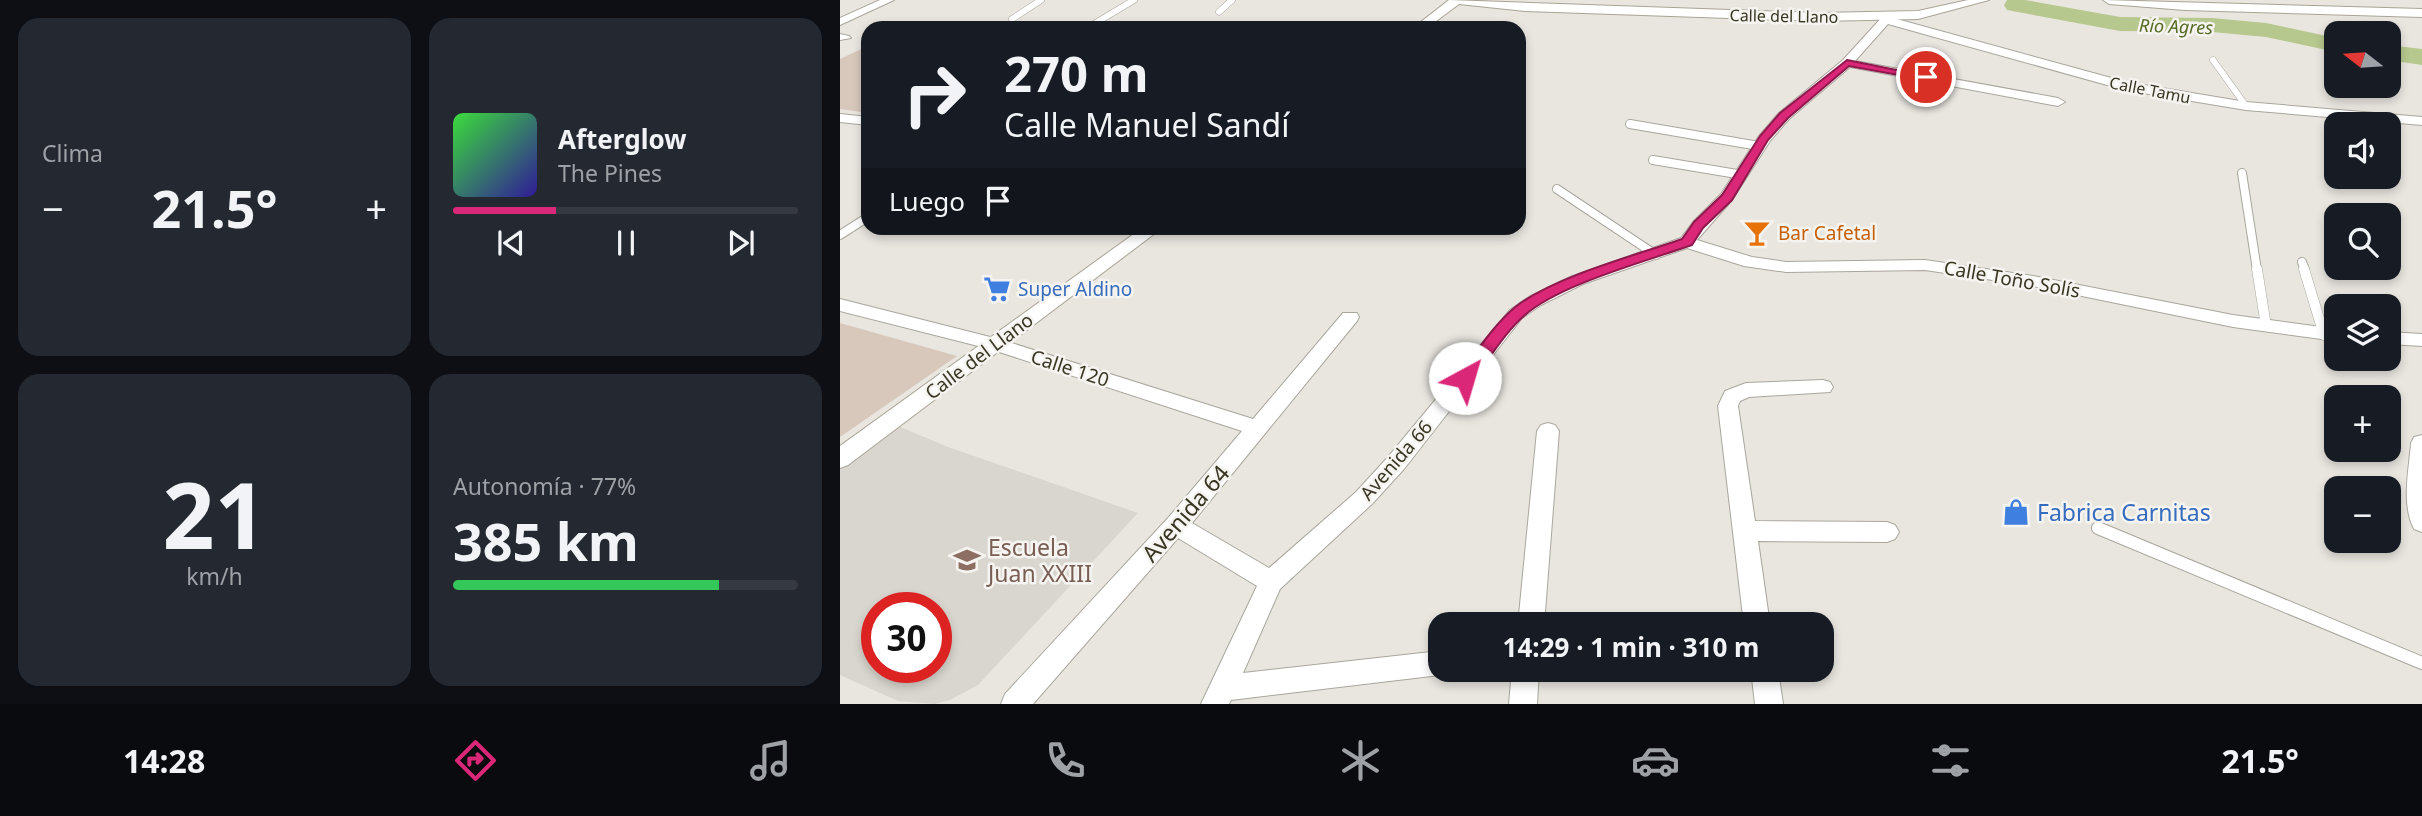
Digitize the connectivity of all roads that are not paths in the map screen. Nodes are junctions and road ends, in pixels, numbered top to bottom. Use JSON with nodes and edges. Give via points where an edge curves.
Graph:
{"nodes":[{"id":1,"x":889,"y":0,"type":"edge"},
{"id":2,"x":1041,"y":0,"type":"edge"},
{"id":3,"x":1134,"y":0,"type":"edge"},
{"id":4,"x":1232,"y":0,"type":"edge"},
{"id":5,"x":1457,"y":0,"type":"edge"},
{"id":6,"x":1983,"y":0,"type":"edge"},
{"id":7,"x":2109,"y":0,"type":"edge"},
{"id":8,"x":1219,"y":12,"type":"dead end"},
{"id":9,"x":2422,"y":13,"type":"edge"},
{"id":10,"x":1887,"y":18,"type":"junction"},
{"id":11,"x":1012,"y":19,"type":"dead end"},
{"id":12,"x":1099,"y":21,"type":"edge"},
{"id":13,"x":1428,"y":21,"type":"edge"},
{"id":14,"x":840,"y":22,"type":"edge"},
{"id":15,"x":2213,"y":60,"type":"dead end"},
{"id":16,"x":1847,"y":63,"type":"junction"},
{"id":17,"x":2058,"y":102,"type":"dead end"},
{"id":18,"x":2246,"y":106,"type":"junction"},
{"id":19,"x":840,"y":118,"type":"edge"},
{"id":20,"x":861,"y":120,"type":"edge"},
{"id":21,"x":2422,"y":121,"type":"edge"},
{"id":22,"x":1630,"y":124,"type":"dead end"},
{"id":23,"x":1759,"y":146,"type":"junction"},
{"id":24,"x":1653,"y":160,"type":"dead end"},
{"id":25,"x":2242,"y":173,"type":"dead end"},
{"id":26,"x":1743,"y":175,"type":"junction"},
{"id":27,"x":1557,"y":189,"type":"dead end"},
{"id":28,"x":861,"y":221,"type":"edge"},
{"id":29,"x":840,"y":235,"type":"edge"},
{"id":30,"x":1143,"y":235,"type":"edge"},
{"id":31,"x":1687,"y":242,"type":"junction"},
{"id":32,"x":1657,"y":255,"type":"junction"},
{"id":33,"x":2302,"y":262,"type":"dead end"},
{"id":34,"x":840,"y":305,"type":"edge"},
{"id":35,"x":1350,"y":317,"type":"dead end"},
{"id":36,"x":2324,"y":319,"type":"edge"},
{"id":37,"x":2266,"y":326,"type":"junction"},
{"id":38,"x":2324,"y":334,"type":"edge"},
{"id":39,"x":2401,"y":339,"type":"edge"},
{"id":40,"x":2422,"y":340,"type":"edge"},
{"id":41,"x":995,"y":344,"type":"junction"},
{"id":42,"x":1824,"y":387,"type":"dead end"},
{"id":43,"x":1256,"y":428,"type":"junction"},
{"id":44,"x":1548,"y":431,"type":"dead end"},
{"id":45,"x":2422,"y":443,"type":"edge"},
{"id":46,"x":840,"y":459,"type":"edge"},
{"id":47,"x":2422,"y":522,"type":"edge"},
{"id":48,"x":1176,"y":525,"type":"junction"},
{"id":49,"x":2098,"y":528,"type":"dead end"},
{"id":50,"x":1743,"y":531,"type":"junction"},
{"id":51,"x":1887,"y":532,"type":"dead end"},
{"id":52,"x":1271,"y":582,"type":"junction"},
{"id":53,"x":1532,"y":612,"type":"edge"},
{"id":54,"x":1755,"y":612,"type":"edge"},
{"id":55,"x":2422,"y":663,"type":"edge"},
{"id":56,"x":1428,"y":665,"type":"edge"},
{"id":57,"x":1525,"y":682,"type":"edge"},
{"id":58,"x":1766,"y":682,"type":"edge"},
{"id":59,"x":1219,"y":696,"type":"edge"},
{"id":60,"x":1015,"y":704,"type":"edge"},
{"id":61,"x":1523,"y":704,"type":"edge"},
{"id":62,"x":1769,"y":704,"type":"edge"}],
"edges":[{"from":1,"to":14,"type":"street"},
{"from":2,"to":11,"type":"lane"},
{"from":3,"to":12,"type":"lane"},
{"from":4,"to":8,"type":"lane"},
{"from":5,"to":10,"type":"main road","name":"Calle del Llano","via":[[1723,16]]},
{"from":5,"to":13,"type":"main road","name":"Calle del Llano"},
{"from":6,"to":10,"type":"main road","name":"Calle del Llano"},
{"from":7,"to":9,"type":"main road"},
{"from":10,"to":16,"type":"street","name":"Avenida 66"},
{"from":10,"to":18,"type":"street","name":"Calle Tamu","via":[[2113,83]]},
{"from":15,"to":18,"type":"lane"},
{"from":16,"to":17,"type":"street"},
{"from":16,"to":23,"type":"street","name":"Avenida 66","via":[[1784,116]]},
{"from":18,"to":21,"type":"street","name":"Calle Tamu"},
{"from":19,"to":20,"type":"street"},
{"from":22,"to":23,"type":"lane"},
{"from":23,"to":26,"type":"street","name":"Avenida 66"},
{"from":24,"to":26,"type":"lane"},
{"from":25,"to":37,"type":"lane"},
{"from":26,"to":31,"type":"street","name":"Avenida 66"},
{"from":27,"to":32,"type":"lane"},
{"from":28,"to":29,"type":"lane"},
{"from":30,"to":41,"type":"main road","name":"Calle del Llano"},
{"from":31,"to":32,"type":"street","name":"Avenida 66"},
{"from":31,"to":37,"type":"street","name":"Calle Toño Solís","via":[[1750,262],[1786,267],[1926,265]]},
{"from":32,"to":52,"type":"street","name":"Avenida 66","via":[[1557,289],[1516,314],[1364,499]]},
{"from":33,"to":36,"type":"lane"},
{"from":34,"to":41,"type":"street","name":"Calle 120"},
{"from":35,"to":43,"type":"street","name":"Avenida 64"},
{"from":37,"to":38,"type":"street","name":"Calle Toño Solís"},
{"from":39,"to":40,"type":"street"},
{"from":41,"to":43,"type":"street","name":"Calle 120"},
{"from":41,"to":46,"type":"main road","name":"Calle del Llano"},
{"from":42,"to":50,"type":"street","via":[[1746,390],[1732,396],[1727,406]]},
{"from":43,"to":48,"type":"street","name":"Avenida 64"},
{"from":44,"to":53,"type":"street"},
{"from":45,"to":47,"type":"street","via":[[2418,496]]},
{"from":48,"to":52,"type":"street"},
{"from":48,"to":60,"type":"street","name":"Avenida 64"},
{"from":49,"to":55,"type":"lane"},
{"from":50,"to":51,"type":"street"},
{"from":50,"to":54,"type":"street"},
{"from":52,"to":59,"type":"street"},
{"from":56,"to":59,"type":"street"},
{"from":57,"to":61,"type":"street"},
{"from":58,"to":62,"type":"street"}]}
